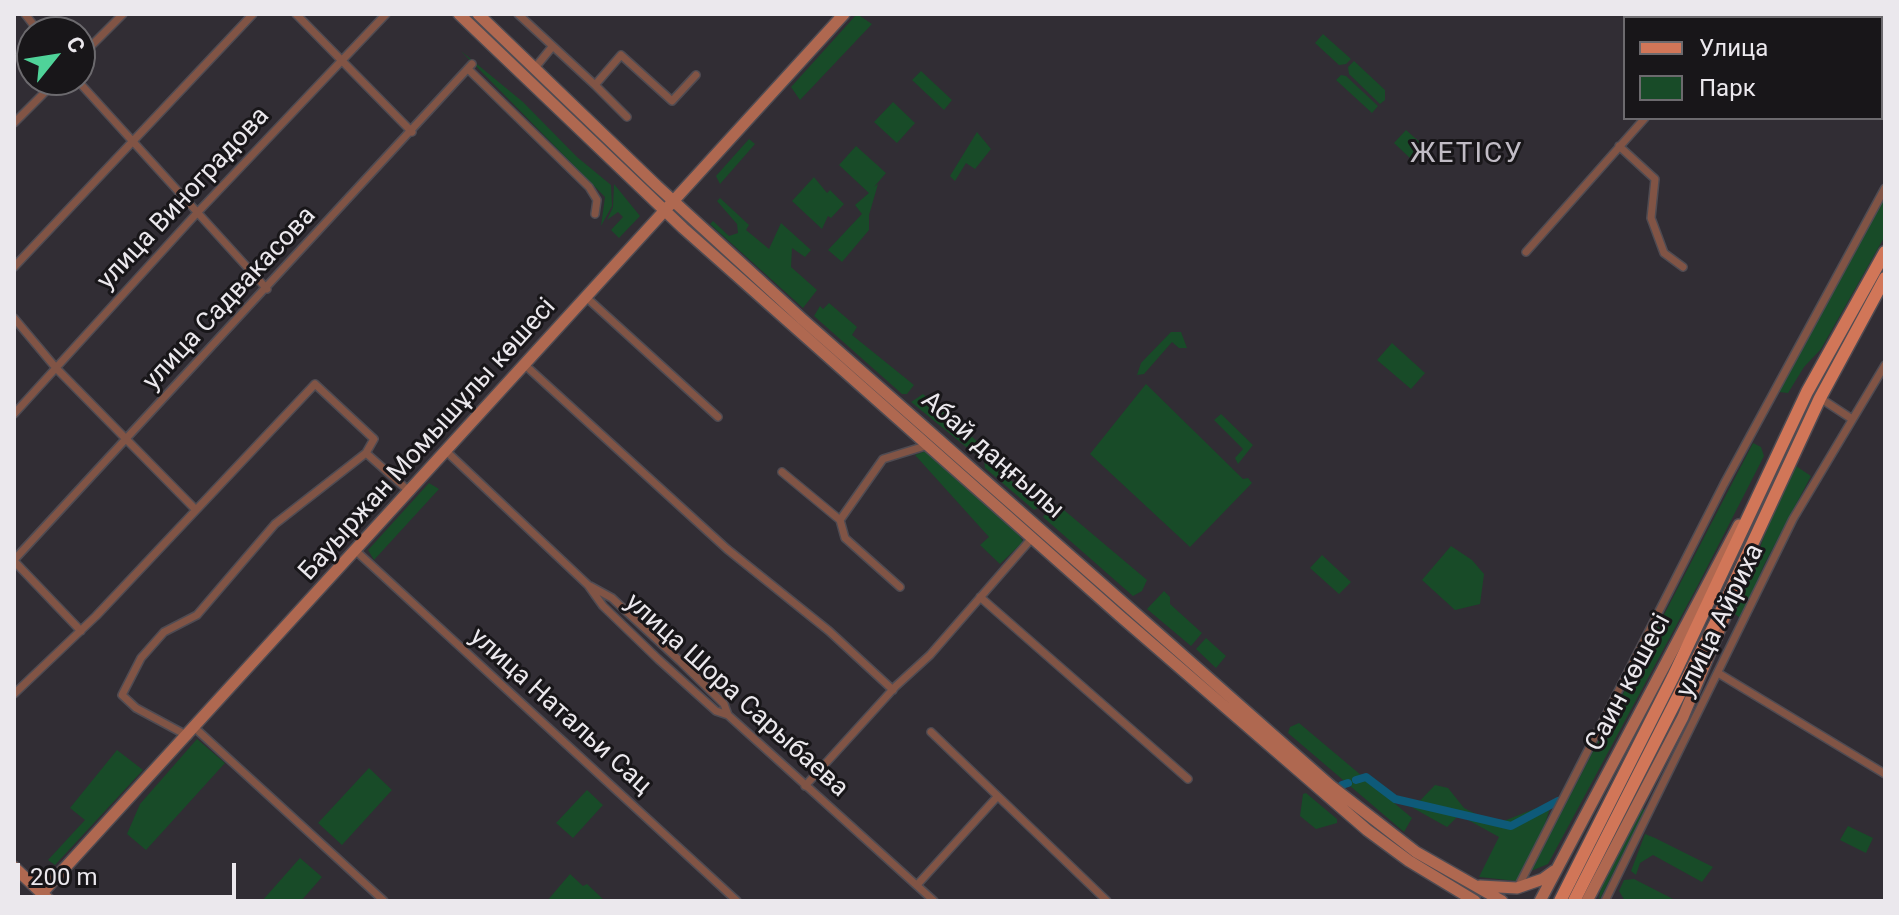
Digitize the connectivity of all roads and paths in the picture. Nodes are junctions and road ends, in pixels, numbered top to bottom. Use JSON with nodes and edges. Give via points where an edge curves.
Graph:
{"nodes":[{"id":1,"x":123,"y":14,"type":"edge"},
{"id":2,"x":253,"y":14,"type":"edge"},
{"id":3,"x":296,"y":14,"type":"edge"},
{"id":4,"x":386,"y":14,"type":"edge"},
{"id":5,"x":459,"y":14,"type":"edge"},
{"id":6,"x":478,"y":14,"type":"edge"},
{"id":7,"x":517,"y":14,"type":"edge"},
{"id":8,"x":844,"y":14,"type":"edge"},
{"id":9,"x":96,"y":41,"type":"edge"},
{"id":10,"x":552,"y":47,"type":"junction"},
{"id":11,"x":340,"y":62,"type":"junction"},
{"id":12,"x":534,"y":69,"type":"junction"},
{"id":13,"x":696,"y":75,"type":"dead end"},
{"id":14,"x":595,"y":85,"type":"junction"},
{"id":15,"x":41,"y":96,"type":"edge"},
{"id":16,"x":92,"y":96,"type":"edge"},
{"id":17,"x":627,"y":117,"type":"dead end"},
{"id":18,"x":1643,"y":120,"type":"edge"},
{"id":19,"x":14,"y":123,"type":"edge"},
{"id":20,"x":412,"y":132,"type":"junction"},
{"id":21,"x":133,"y":140,"type":"junction"},
{"id":22,"x":1619,"y":146,"type":"junction"},
{"id":23,"x":1885,"y":188,"type":"edge"},
{"id":24,"x":674,"y":202,"type":"junction"},
{"id":25,"x":665,"y":212,"type":"junction"},
{"id":26,"x":196,"y":214,"type":"junction"},
{"id":27,"x":595,"y":214,"type":"dead end"},
{"id":28,"x":1526,"y":252,"type":"dead end"},
{"id":29,"x":1885,"y":252,"type":"edge"},
{"id":30,"x":14,"y":267,"type":"edge"},
{"id":31,"x":1683,"y":267,"type":"dead end"},
{"id":32,"x":1885,"y":278,"type":"edge"},
{"id":33,"x":267,"y":289,"type":"junction"},
{"id":34,"x":587,"y":298,"type":"junction"},
{"id":35,"x":14,"y":318,"type":"edge"},
{"id":36,"x":525,"y":365,"type":"junction"},
{"id":37,"x":1885,"y":365,"type":"edge"},
{"id":38,"x":56,"y":368,"type":"junction"},
{"id":39,"x":1820,"y":398,"type":"junction"},
{"id":40,"x":14,"y":414,"type":"edge"},
{"id":41,"x":718,"y":417,"type":"dead end"},
{"id":42,"x":1852,"y":419,"type":"junction"},
{"id":43,"x":127,"y":438,"type":"junction"},
{"id":44,"x":925,"y":446,"type":"junction"},
{"id":45,"x":446,"y":451,"type":"junction"},
{"id":46,"x":366,"y":453,"type":"junction"},
{"id":47,"x":782,"y":472,"type":"dead end"},
{"id":48,"x":1760,"y":486,"type":"junction"},
{"id":49,"x":410,"y":492,"type":"junction"},
{"id":50,"x":196,"y":510,"type":"junction"},
{"id":51,"x":840,"y":520,"type":"junction"},
{"id":52,"x":1032,"y":538,"type":"junction"},
{"id":53,"x":1754,"y":541,"type":"junction"},
{"id":54,"x":356,"y":551,"type":"junction"},
{"id":55,"x":14,"y":560,"type":"edge"},
{"id":56,"x":588,"y":585,"type":"junction"},
{"id":57,"x":900,"y":587,"type":"dead end"},
{"id":58,"x":980,"y":597,"type":"junction"},
{"id":59,"x":81,"y":631,"type":"junction"},
{"id":60,"x":1718,"y":673,"type":"junction"},
{"id":61,"x":893,"y":690,"type":"junction"},
{"id":62,"x":14,"y":694,"type":"edge"},
{"id":63,"x":728,"y":715,"type":"junction"},
{"id":64,"x":1688,"y":720,"type":"junction"},
{"id":65,"x":191,"y":732,"type":"junction"},
{"id":66,"x":931,"y":732,"type":"dead end"},
{"id":67,"x":1885,"y":774,"type":"edge"},
{"id":68,"x":1188,"y":779,"type":"dead end"},
{"id":69,"x":805,"y":786,"type":"junction"},
{"id":70,"x":996,"y":798,"type":"junction"},
{"id":71,"x":1560,"y":864,"type":"junction"},
{"id":72,"x":14,"y":867,"type":"edge"},
{"id":73,"x":1597,"y":883,"type":"junction"},
{"id":74,"x":917,"y":885,"type":"junction"},
{"id":75,"x":1517,"y":888,"type":"junction"},
{"id":76,"x":1469,"y":895,"type":"edge"},
{"id":77,"x":46,"y":897,"type":"edge"},
{"id":78,"x":384,"y":901,"type":"edge"},
{"id":79,"x":737,"y":901,"type":"edge"},
{"id":80,"x":934,"y":901,"type":"edge"},
{"id":81,"x":1107,"y":901,"type":"edge"},
{"id":82,"x":1502,"y":901,"type":"edge"},
{"id":83,"x":1540,"y":901,"type":"edge"},
{"id":84,"x":1560,"y":901,"type":"edge"},
{"id":85,"x":1574,"y":901,"type":"edge"},
{"id":86,"x":1587,"y":901,"type":"edge"},
{"id":87,"x":1596,"y":901,"type":"edge"},
{"id":88,"x":1605,"y":901,"type":"edge"}],
"edges":[{"from":1,"to":9,"type":"street"},
{"from":2,"to":21,"type":"street"},
{"from":3,"to":11,"type":"street"},
{"from":4,"to":11,"type":"street","name":"улица Виноградова"},
{"from":5,"to":25,"type":"main road","name":"Абай даңғылы"},
{"from":6,"to":12,"type":"main road","name":"Абай даңғылы"},
{"from":7,"to":10,"type":"street"},
{"from":8,"to":24,"type":"main road","name":"Бауыржан Момышұлы көшесі"},
{"from":10,"to":12,"type":"street"},
{"from":10,"to":14,"type":"street"},
{"from":11,"to":20,"type":"street"},
{"from":11,"to":26,"type":"street","name":"улица Виноградова"},
{"from":12,"to":24,"type":"main road","name":"Абай даңғылы"},
{"from":13,"to":14,"type":"street","via":[[672,101],[621,55]]},
{"from":14,"to":17,"type":"street"},
{"from":15,"to":19,"type":"street"},
{"from":16,"to":21,"type":"street"},
{"from":18,"to":22,"type":"street"},
{"from":20,"to":27,"type":"street","name":"улица Садвакасова","via":[[470,66],[589,187],[597,200]]},
{"from":20,"to":33,"type":"street","name":"улица Садвакасова"},
{"from":21,"to":26,"type":"street"},
{"from":21,"to":30,"type":"street"},
{"from":22,"to":28,"type":"street"},
{"from":22,"to":31,"type":"street","via":[[1655,179],[1651,218],[1664,253]]},
{"from":23,"to":75,"type":"street","via":[[1736,460]]},
{"from":24,"to":25,"type":"main road","name":"Бауыржан Момышұлы көшесі"},
{"from":24,"to":76,"type":"main road","name":"Абай даңғылы","via":[[1331,786]]},
{"from":25,"to":34,"type":"main road","name":"Бауыржан Момышұлы көшесі"},
{"from":25,"to":44,"type":"main road","name":"Абай даңғылы"},
{"from":26,"to":33,"type":"street"},
{"from":26,"to":38,"type":"street","name":"улица Виноградова"},
{"from":29,"to":48,"type":"main road","name":"Саин көшесі"},
{"from":32,"to":39,"type":"main road","name":"Саин көшесі"},
{"from":33,"to":43,"type":"street","name":"улица Садвакасова"},
{"from":34,"to":36,"type":"main road","name":"Бауыржан Момышұлы көшесі"},
{"from":34,"to":41,"type":"street"},
{"from":35,"to":38,"type":"street"},
{"from":36,"to":45,"type":"main road","name":"Бауыржан Момышұлы көшесі"},
{"from":36,"to":61,"type":"street","via":[[727,549]]},
{"from":37,"to":42,"type":"street","name":"улица Айриха"},
{"from":38,"to":40,"type":"street","name":"улица Виноградова"},
{"from":38,"to":43,"type":"street"},
{"from":39,"to":42,"type":"street"},
{"from":39,"to":53,"type":"main road","name":"Саин көшесі"},
{"from":42,"to":60,"type":"street","name":"улица Айриха","via":[[1793,519]]},
{"from":43,"to":50,"type":"street"},
{"from":43,"to":55,"type":"street","name":"улица Садвакасова"},
{"from":44,"to":51,"type":"street","via":[[883,459]]},
{"from":44,"to":52,"type":"main road","name":"Абай даңғылы"},
{"from":45,"to":49,"type":"main road","name":"Бауыржан Момышұлы көшесі"},
{"from":45,"to":56,"type":"street","name":"улица Шора Сарыбаева"},
{"from":46,"to":49,"type":"street"},
{"from":46,"to":50,"type":"street","via":[[374,439],[315,384]]},
{"from":46,"to":65,"type":"street","via":[[275,524],[197,615],[156,639],[122,691],[136,708]]},
{"from":47,"to":51,"type":"street"},
{"from":48,"to":71,"type":"main road","name":"Саин көшесі"},
{"from":48,"to":84,"type":"main road","name":"Саин көшесі","via":[[1686,651]]},
{"from":49,"to":54,"type":"main road","name":"Бауыржан Момышұлы көшесі"},
{"from":50,"to":59,"type":"street"},
{"from":51,"to":57,"type":"street","via":[[845,538]]},
{"from":52,"to":58,"type":"street"},
{"from":52,"to":76,"type":"main road","name":"Абай даңғылы","via":[[1367,830]]},
{"from":53,"to":64,"type":"main road","name":"Саин көшесі"},
{"from":53,"to":85,"type":"main road","name":"Саин көшесі"},
{"from":54,"to":65,"type":"main road","name":"Бауыржан Момышұлы көшесі"},
{"from":54,"to":79,"type":"street","name":"улица Натальи Сац"},
{"from":55,"to":59,"type":"street"},
{"from":56,"to":63,"type":"street","name":"улица Шора Сарыбаева","via":[[658,659],[716,711]]},
{"from":56,"to":63,"type":"street","via":[[612,598],[724,704]]},
{"from":58,"to":61,"type":"street"},
{"from":58,"to":68,"type":"street"},
{"from":59,"to":62,"type":"street"},
{"from":60,"to":64,"type":"street","name":"улица Айриха"},
{"from":60,"to":67,"type":"street"},
{"from":61,"to":69,"type":"street"},
{"from":63,"to":69,"type":"street","name":"улица Шора Сарыбаева"},
{"from":64,"to":73,"type":"main road","name":"Саин көшесі"},
{"from":64,"to":88,"type":"street","name":"улица Айриха"},
{"from":65,"to":77,"type":"main road","name":"Бауыржан Момышұлы көшесі"},
{"from":65,"to":78,"type":"street"},
{"from":66,"to":70,"type":"street","via":[[984,780]]},
{"from":69,"to":74,"type":"street","name":"улица Шора Сарыбаева"},
{"from":70,"to":74,"type":"street"},
{"from":70,"to":81,"type":"street"},
{"from":71,"to":75,"type":"main road","via":[[1543,879]]},
{"from":71,"to":83,"type":"main road","name":"Саин көшесі"},
{"from":72,"to":77,"type":"main road"},
{"from":73,"to":86,"type":"main road","name":"Саин көшесі"},
{"from":73,"to":87,"type":"main road"},
{"from":74,"to":80,"type":"street","name":"улица Шора Сарыбаева"},
{"from":75,"to":76,"type":"main road"},
{"from":76,"to":82,"type":"main road","name":"Абай даңғылы"}]}
